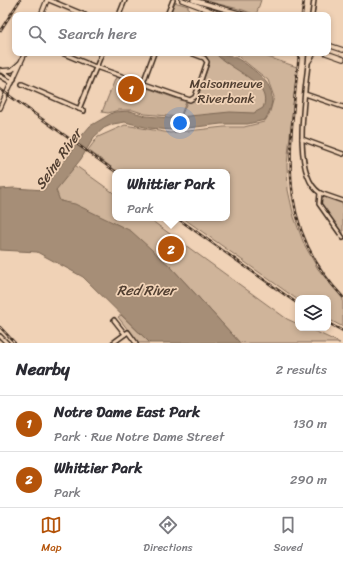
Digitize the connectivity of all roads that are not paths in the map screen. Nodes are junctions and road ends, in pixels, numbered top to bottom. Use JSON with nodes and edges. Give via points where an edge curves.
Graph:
{"nodes":[{"id":1,"x":48,"y":0,"type":"edge"},
{"id":2,"x":125,"y":0,"type":"edge"},
{"id":3,"x":173,"y":0,"type":"edge"},
{"id":4,"x":182,"y":0,"type":"edge"},
{"id":5,"x":193,"y":0,"type":"edge"},
{"id":6,"x":314,"y":0,"type":"edge"},
{"id":7,"x":205,"y":6,"type":"junction"},
{"id":8,"x":222,"y":9,"type":"junction"},
{"id":9,"x":42,"y":12,"type":"edge"},
{"id":10,"x":78,"y":12,"type":"edge"},
{"id":11,"x":119,"y":12,"type":"edge"},
{"id":12,"x":168,"y":12,"type":"edge"},
{"id":13,"x":216,"y":12,"type":"edge"},
{"id":14,"x":222,"y":12,"type":"edge"},
{"id":15,"x":234,"y":12,"type":"edge"},
{"id":16,"x":312,"y":12,"type":"edge"},
{"id":17,"x":331,"y":46,"type":"edge"},
{"id":18,"x":343,"y":50,"type":"edge"},
{"id":19,"x":331,"y":55,"type":"edge"},
{"id":20,"x":24,"y":56,"type":"edge"},
{"id":21,"x":69,"y":56,"type":"edge"},
{"id":22,"x":101,"y":56,"type":"edge"},
{"id":23,"x":153,"y":56,"type":"edge"},
{"id":24,"x":197,"y":56,"type":"edge"},
{"id":25,"x":309,"y":56,"type":"edge"},
{"id":26,"x":312,"y":56,"type":"edge"},
{"id":27,"x":343,"y":59,"type":"edge"},
{"id":28,"x":22,"y":60,"type":"junction"},
{"id":29,"x":309,"y":61,"type":"junction"},
{"id":30,"x":96,"y":67,"type":"junction"},
{"id":31,"x":0,"y":70,"type":"edge"},
{"id":32,"x":0,"y":76,"type":"edge"},
{"id":33,"x":13,"y":81,"type":"junction"},
{"id":34,"x":143,"y":83,"type":"junction"},
{"id":35,"x":22,"y":84,"type":"dead end"},
{"id":36,"x":306,"y":94,"type":"junction"},
{"id":37,"x":343,"y":107,"type":"edge"},
{"id":38,"x":0,"y":108,"type":"edge"},
{"id":39,"x":79,"y":109,"type":"junction"},
{"id":40,"x":84,"y":111,"type":"dead end"},
{"id":41,"x":302,"y":139,"type":"junction"},
{"id":42,"x":343,"y":154,"type":"edge"},
{"id":43,"x":320,"y":193,"type":"junction"},
{"id":44,"x":343,"y":201,"type":"edge"},
{"id":45,"x":343,"y":238,"type":"edge"},
{"id":46,"x":114,"y":320,"type":"dead end"},
{"id":47,"x":126,"y":333,"type":"junction"},
{"id":48,"x":0,"y":336,"type":"edge"},
{"id":49,"x":7,"y":343,"type":"edge"},
{"id":50,"x":113,"y":343,"type":"edge"},
{"id":51,"x":136,"y":343,"type":"edge"}],
"edges":[{"from":1,"to":9,"type":"main road"},
{"from":1,"to":10,"type":"street"},
{"from":2,"to":11,"type":"street"},
{"from":3,"to":12,"type":"street"},
{"from":4,"to":7,"type":"main road"},
{"from":5,"to":7,"type":"main road"},
{"from":6,"to":16,"type":"street"},
{"from":7,"to":8,"type":"main road"},
{"from":7,"to":13,"type":"main road"},
{"from":8,"to":14,"type":"main road"},
{"from":8,"to":15,"type":"main road"},
{"from":17,"to":18,"type":"main road"},
{"from":19,"to":27,"type":"main road"},
{"from":20,"to":28,"type":"main road"},
{"from":21,"to":30,"type":"street"},
{"from":22,"to":30,"type":"street"},
{"from":23,"to":34,"type":"street"},
{"from":24,"to":34,"type":"street","via":[[206,60],[206,68],[193,99],[189,100]]},
{"from":25,"to":29,"type":"street"},
{"from":26,"to":29,"type":"main road"},
{"from":28,"to":31,"type":"main road","via":[[13,69]]},
{"from":28,"to":33,"type":"main road"},
{"from":29,"to":36,"type":"street"},
{"from":30,"to":34,"type":"street"},
{"from":30,"to":39,"type":"street"},
{"from":31,"to":33,"type":"street"},
{"from":32,"to":33,"type":"street"},
{"from":33,"to":38,"type":"main road"},
{"from":35,"to":39,"type":"street"},
{"from":36,"to":37,"type":"street"},
{"from":36,"to":41,"type":"street"},
{"from":39,"to":40,"type":"street"},
{"from":41,"to":42,"type":"street"},
{"from":41,"to":43,"type":"street","via":[[305,169],[311,184]]},
{"from":43,"to":44,"type":"street"},
{"from":43,"to":45,"type":"street","via":[[319,204]]},
{"from":46,"to":47,"type":"street"},
{"from":47,"to":50,"type":"street"},
{"from":47,"to":51,"type":"street"},
{"from":48,"to":49,"type":"street"}]}
